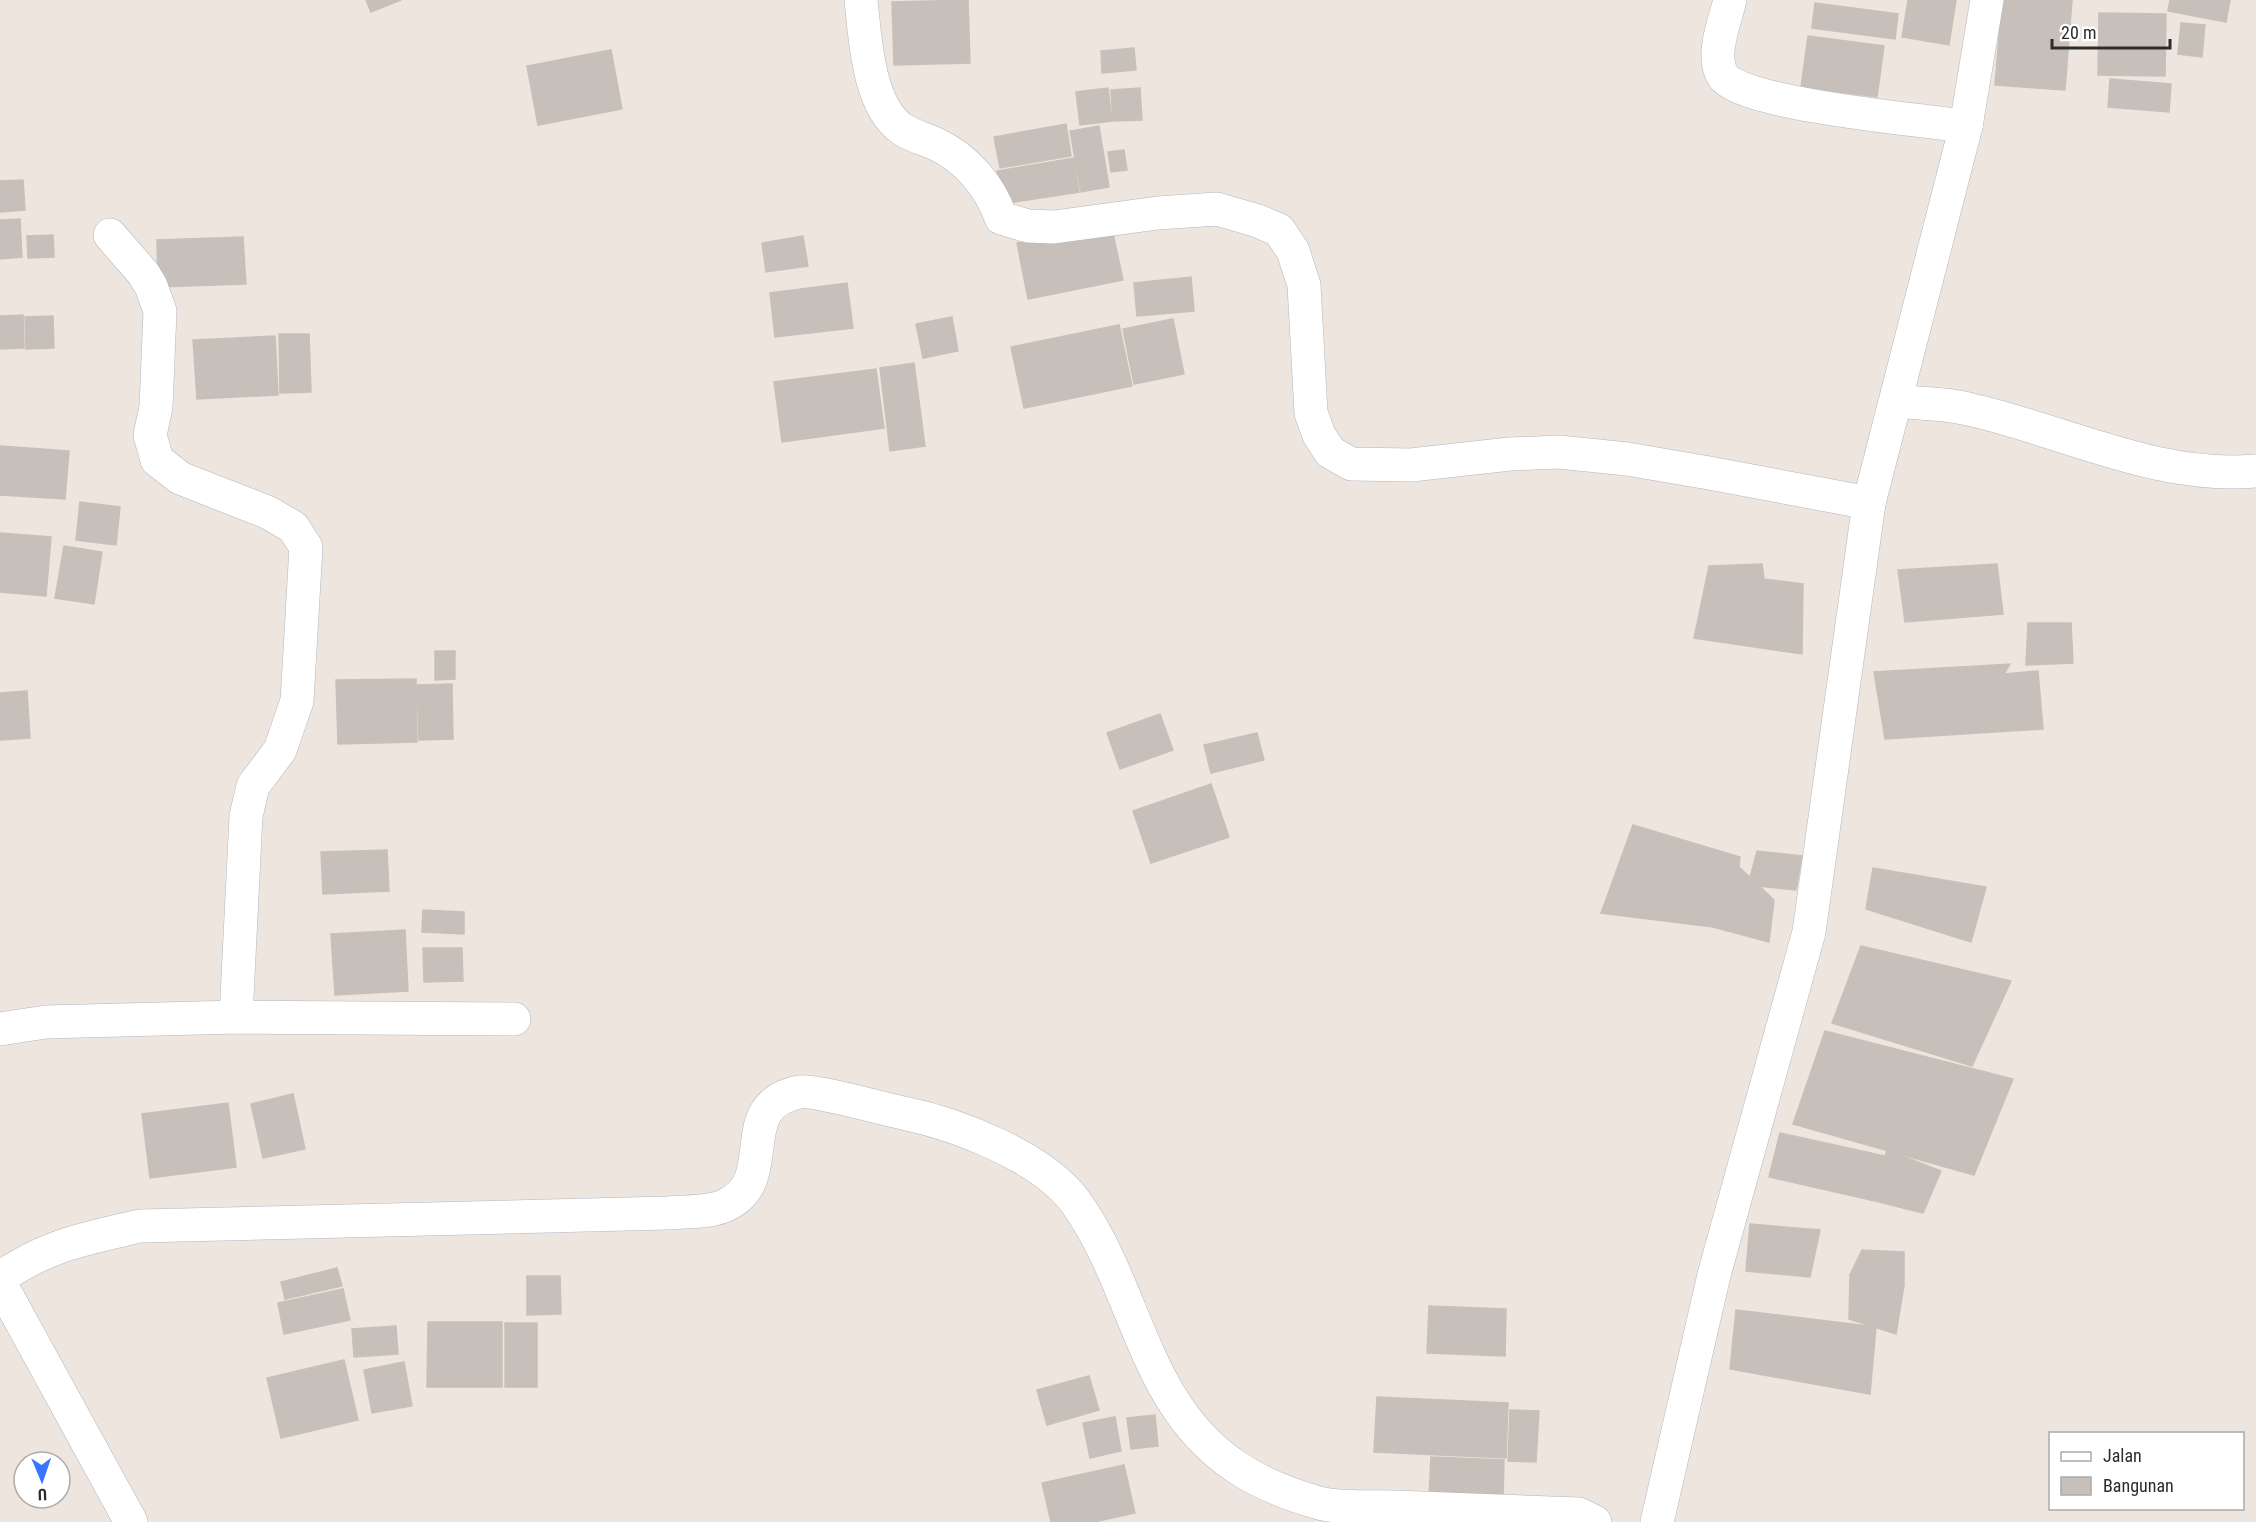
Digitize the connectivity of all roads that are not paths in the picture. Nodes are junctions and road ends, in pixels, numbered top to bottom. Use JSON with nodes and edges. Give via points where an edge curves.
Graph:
{"nodes":[{"id":1,"x":861,"y":0,"type":"edge"},
{"id":2,"x":1730,"y":0,"type":"edge"},
{"id":3,"x":1987,"y":0,"type":"edge"},
{"id":4,"x":1966,"y":126,"type":"junction"},
{"id":5,"x":110,"y":235,"type":"dead end"},
{"id":6,"x":1896,"y":402,"type":"junction"},
{"id":7,"x":2256,"y":471,"type":"edge"},
{"id":8,"x":1869,"y":503,"type":"junction"},
{"id":9,"x":236,"y":1017,"type":"junction"},
{"id":10,"x":514,"y":1019,"type":"dead end"},
{"id":11,"x":0,"y":1029,"type":"edge"},
{"id":12,"x":0,"y":1278,"type":"edge"},
{"id":13,"x":0,"y":1283,"type":"edge"},
{"id":14,"x":131,"y":1522,"type":"edge"},
{"id":15,"x":1595,"y":1522,"type":"edge"},
{"id":16,"x":1657,"y":1522,"type":"edge"}],
"edges":[{"from":1,"to":8,"type":"street","via":[[870,68],[888,113],[901,129],[967,162],[996,202],[1001,218],[1028,226],[1054,227],[1217,208],[1279,231],[1293,251],[1304,285],[1311,413],[1330,452],[1351,464],[1411,465],[1559,452],[1674,467]]},
{"from":2,"to":4,"type":"street","via":[[1718,55],[1723,76],[1738,88],[1772,99]]},
{"from":3,"to":4,"type":"street"},
{"from":4,"to":6,"type":"street"},
{"from":5,"to":9,"type":"street","via":[[147,280],[160,311],[156,407],[150,435],[156,460],[180,478],[267,512],[293,527],[306,547],[297,701],[280,750],[253,786],[246,816]]},
{"from":6,"to":7,"type":"street","via":[[1966,408],[2149,460],[2208,472]]},
{"from":6,"to":8,"type":"street"},
{"from":8,"to":16,"type":"street","via":[[1809,932],[1714,1275]]},
{"from":9,"to":10,"type":"street"},
{"from":9,"to":11,"type":"street","via":[[46,1022]]},
{"from":12,"to":15,"type":"street","via":[[28,1258],[60,1244],[140,1226],[668,1213],[724,1207],[741,1196],[753,1180],[762,1115],[768,1105],[801,1091],[934,1119],[979,1134],[1051,1177],[1076,1202],[1107,1255],[1149,1356],[1181,1417],[1197,1436],[1257,1478],[1322,1504],[1579,1514]]},
{"from":13,"to":14,"type":"street"}]}
